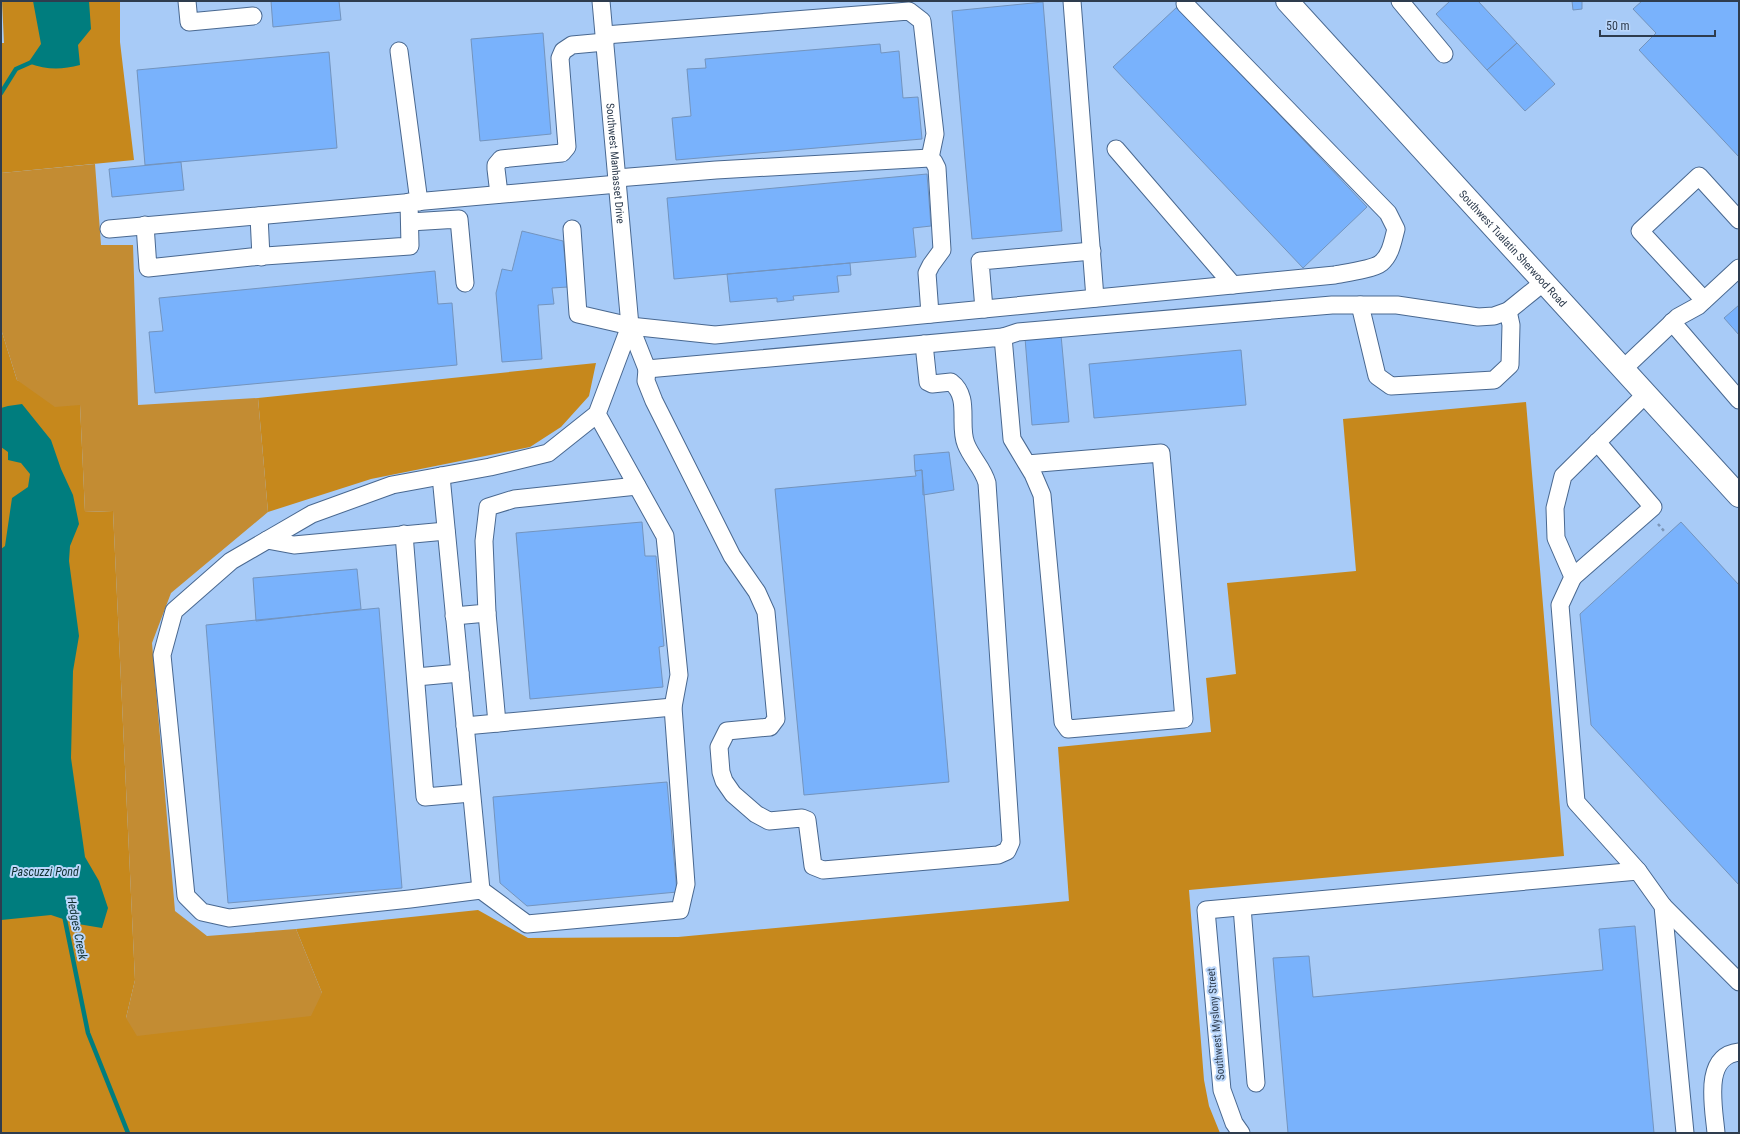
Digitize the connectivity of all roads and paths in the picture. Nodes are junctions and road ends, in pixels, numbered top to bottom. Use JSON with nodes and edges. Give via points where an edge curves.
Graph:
{"nodes":[{"id":1,"x":187,"y":1,"type":"edge"},
{"id":2,"x":602,"y":1,"type":"edge"},
{"id":3,"x":1072,"y":1,"type":"edge"},
{"id":4,"x":1400,"y":1,"type":"edge"},
{"id":5,"x":1184,"y":4,"type":"dead end"},
{"id":6,"x":1297,"y":4,"type":"edge"},
{"id":7,"x":253,"y":16,"type":"dead end"},
{"id":8,"x":605,"y":39,"type":"junction"},
{"id":9,"x":399,"y":51,"type":"dead end"},
{"id":10,"x":1444,"y":54,"type":"dead end"},
{"id":11,"x":1116,"y":149,"type":"dead end"},
{"id":12,"x":930,"y":158,"type":"junction"},
{"id":13,"x":617,"y":181,"type":"junction"},
{"id":14,"x":499,"y":194,"type":"junction"},
{"id":15,"x":414,"y":202,"type":"junction"},
{"id":16,"x":258,"y":216,"type":"junction"},
{"id":17,"x":1739,"y":220,"type":"edge"},
{"id":18,"x":410,"y":222,"type":"junction"},
{"id":19,"x":145,"y":226,"type":"junction"},
{"id":20,"x":109,"y":229,"type":"dead end"},
{"id":21,"x":572,"y":229,"type":"dead end"},
{"id":22,"x":1092,"y":251,"type":"junction"},
{"id":23,"x":261,"y":257,"type":"junction"},
{"id":24,"x":1739,"y":268,"type":"edge"},
{"id":25,"x":465,"y":282,"type":"dead end"},
{"id":26,"x":1544,"y":282,"type":"junction"},
{"id":27,"x":1233,"y":285,"type":"junction"},
{"id":28,"x":1095,"y":298,"type":"junction"},
{"id":29,"x":1704,"y":300,"type":"junction"},
{"id":30,"x":1360,"y":305,"type":"junction"},
{"id":31,"x":984,"y":309,"type":"junction"},
{"id":32,"x":1508,"y":311,"type":"junction"},
{"id":33,"x":930,"y":314,"type":"junction"},
{"id":34,"x":1672,"y":322,"type":"junction"},
{"id":35,"x":630,"y":326,"type":"junction"},
{"id":36,"x":1003,"y":337,"type":"junction"},
{"id":37,"x":924,"y":344,"type":"junction"},
{"id":38,"x":647,"y":369,"type":"junction"},
{"id":39,"x":1623,"y":369,"type":"junction"},
{"id":40,"x":1646,"y":394,"type":"junction"},
{"id":41,"x":1739,"y":400,"type":"edge"},
{"id":42,"x":597,"y":414,"type":"junction"},
{"id":43,"x":1597,"y":442,"type":"junction"},
{"id":44,"x":1027,"y":464,"type":"junction"},
{"id":45,"x":441,"y":476,"type":"junction"},
{"id":46,"x":637,"y":486,"type":"junction"},
{"id":47,"x":1739,"y":496,"type":"edge"},
{"id":48,"x":446,"y":531,"type":"junction"},
{"id":49,"x":404,"y":534,"type":"junction"},
{"id":50,"x":267,"y":540,"type":"junction"},
{"id":51,"x":1573,"y":577,"type":"junction"},
{"id":52,"x":487,"y":613,"type":"junction"},
{"id":53,"x":454,"y":616,"type":"junction"},
{"id":54,"x":460,"y":673,"type":"junction"},
{"id":55,"x":416,"y":677,"type":"junction"},
{"id":56,"x":672,"y":707,"type":"junction"},
{"id":57,"x":497,"y":723,"type":"junction"},
{"id":58,"x":465,"y":726,"type":"junction"},
{"id":59,"x":471,"y":793,"type":"junction"},
{"id":60,"x":1638,"y":871,"type":"junction"},
{"id":61,"x":481,"y":890,"type":"junction"},
{"id":62,"x":1663,"y":906,"type":"junction"},
{"id":63,"x":1242,"y":907,"type":"junction"},
{"id":64,"x":1739,"y":982,"type":"edge"},
{"id":65,"x":1739,"y":1052,"type":"edge"},
{"id":66,"x":1256,"y":1083,"type":"dead end"},
{"id":67,"x":1242,"y":1133,"type":"edge"},
{"id":68,"x":1685,"y":1133,"type":"edge"},
{"id":69,"x":1716,"y":1133,"type":"edge"}],
"edges":[{"from":1,"to":7,"type":"street","via":[[189,22]]},
{"from":2,"to":8,"type":"street","name":"Southwest Manhasset Drive"},
{"from":3,"to":22,"type":"street"},
{"from":4,"to":10,"type":"street"},
{"from":5,"to":27,"type":"street","via":[[1388,213],[1396,229],[1391,248],[1381,264],[1335,275]]},
{"from":6,"to":26,"type":"highway","name":"Southwest Tualatin Sherwood Road"},
{"from":8,"to":12,"type":"street","via":[[909,11],[922,21],[935,134]]},
{"from":8,"to":13,"type":"street","name":"Southwest Manhasset Drive"},
{"from":8,"to":14,"type":"street","via":[[572,45],[563,51],[560,58],[566,151],[501,159],[496,165]]},
{"from":9,"to":15,"type":"street"},
{"from":11,"to":27,"type":"street"},
{"from":12,"to":13,"type":"street","via":[[716,170]]},
{"from":12,"to":33,"type":"street","via":[[937,168],[942,250],[927,273]]},
{"from":13,"to":14,"type":"street"},
{"from":13,"to":35,"type":"street","name":"Southwest Manhasset Drive"},
{"from":14,"to":15,"type":"street"},
{"from":15,"to":16,"type":"street"},
{"from":15,"to":18,"type":"street"},
{"from":16,"to":19,"type":"street"},
{"from":16,"to":23,"type":"street"},
{"from":17,"to":29,"type":"street","via":[[1699,176],[1640,231]]},
{"from":18,"to":23,"type":"street","via":[[410,246]]},
{"from":18,"to":25,"type":"street","via":[[459,219]]},
{"from":19,"to":20,"type":"street"},
{"from":19,"to":23,"type":"street","via":[[148,268]]},
{"from":21,"to":35,"type":"street","via":[[578,314]]},
{"from":22,"to":28,"type":"street"},
{"from":22,"to":31,"type":"street","via":[[980,261]]},
{"from":24,"to":29,"type":"street"},
{"from":26,"to":32,"type":"street"},
{"from":26,"to":39,"type":"highway","name":"Southwest Tualatin Sherwood Road"},
{"from":27,"to":28,"type":"street"},
{"from":28,"to":31,"type":"street"},
{"from":29,"to":34,"type":"street"},
{"from":30,"to":32,"type":"street","via":[[1397,305],[1478,317],[1494,316]]},
{"from":30,"to":32,"type":"street","via":[[1377,376],[1391,386],[1494,380],[1510,365],[1511,326]]},
{"from":30,"to":36,"type":"street","via":[[1332,305],[1018,332]]},
{"from":31,"to":33,"type":"street"},
{"from":33,"to":35,"type":"street","via":[[715,335]]},
{"from":34,"to":39,"type":"street"},
{"from":34,"to":41,"type":"street"},
{"from":35,"to":38,"type":"street"},
{"from":35,"to":42,"type":"street"},
{"from":36,"to":37,"type":"street"},
{"from":36,"to":44,"type":"street","via":[[1012,439]]},
{"from":37,"to":38,"type":"street"},
{"from":37,"to":38,"type":"street","via":[[928,382],[951,382],[961,394],[966,444],[980,466],[986,483],[1011,842],[1007,852],[998,855],[823,870],[813,866],[807,820],[802,818],[769,821],[756,814],[729,789],[721,772],[719,747],[727,731],[770,727],[776,719],[766,612],[757,592],[732,556],[654,401],[646,381]]},
{"from":39,"to":40,"type":"highway","name":"Southwest Tualatin Sherwood Road"},
{"from":40,"to":43,"type":"street"},
{"from":40,"to":47,"type":"highway","name":"Southwest Tualatin Sherwood Road"},
{"from":42,"to":45,"type":"street","via":[[548,453]]},
{"from":42,"to":46,"type":"street"},
{"from":43,"to":51,"type":"street","via":[[1562,476],[1555,508],[1556,538]]},
{"from":43,"to":51,"type":"street","via":[[1653,507]]},
{"from":44,"to":44,"type":"street","via":[[1042,495],[1063,722],[1068,729],[1184,720],[1161,453]]},
{"from":45,"to":48,"type":"street"},
{"from":45,"to":50,"type":"street","via":[[392,485],[312,514]]},
{"from":46,"to":52,"type":"street","via":[[514,499],[488,508],[484,541]]},
{"from":46,"to":56,"type":"street","via":[[665,536],[679,675]]},
{"from":48,"to":49,"type":"street"},
{"from":48,"to":53,"type":"street"},
{"from":49,"to":50,"type":"street","via":[[294,545]]},
{"from":49,"to":55,"type":"street"},
{"from":50,"to":61,"type":"street","via":[[231,561],[174,611],[162,655],[186,896],[202,912],[229,918]]},
{"from":51,"to":60,"type":"street","via":[[1560,605],[1576,802]]},
{"from":52,"to":53,"type":"street"},
{"from":52,"to":57,"type":"street"},
{"from":53,"to":54,"type":"street"},
{"from":54,"to":55,"type":"street"},
{"from":54,"to":58,"type":"street"},
{"from":55,"to":59,"type":"street","via":[[425,797]]},
{"from":56,"to":57,"type":"street"},
{"from":56,"to":61,"type":"street","via":[[686,884],[680,910],[527,924]]},
{"from":57,"to":58,"type":"street"},
{"from":58,"to":59,"type":"street"},
{"from":59,"to":61,"type":"street"},
{"from":60,"to":62,"type":"street"},
{"from":60,"to":63,"type":"street"},
{"from":62,"to":64,"type":"street"},
{"from":62,"to":68,"type":"street"},
{"from":63,"to":66,"type":"street"},
{"from":63,"to":67,"type":"street","name":"Southwest Myslony Street","via":[[1206,910],[1222,1090],[1234,1123]]},
{"from":65,"to":69,"type":"street","via":[[1725,1057],[1716,1069],[1712,1081]]}]}
